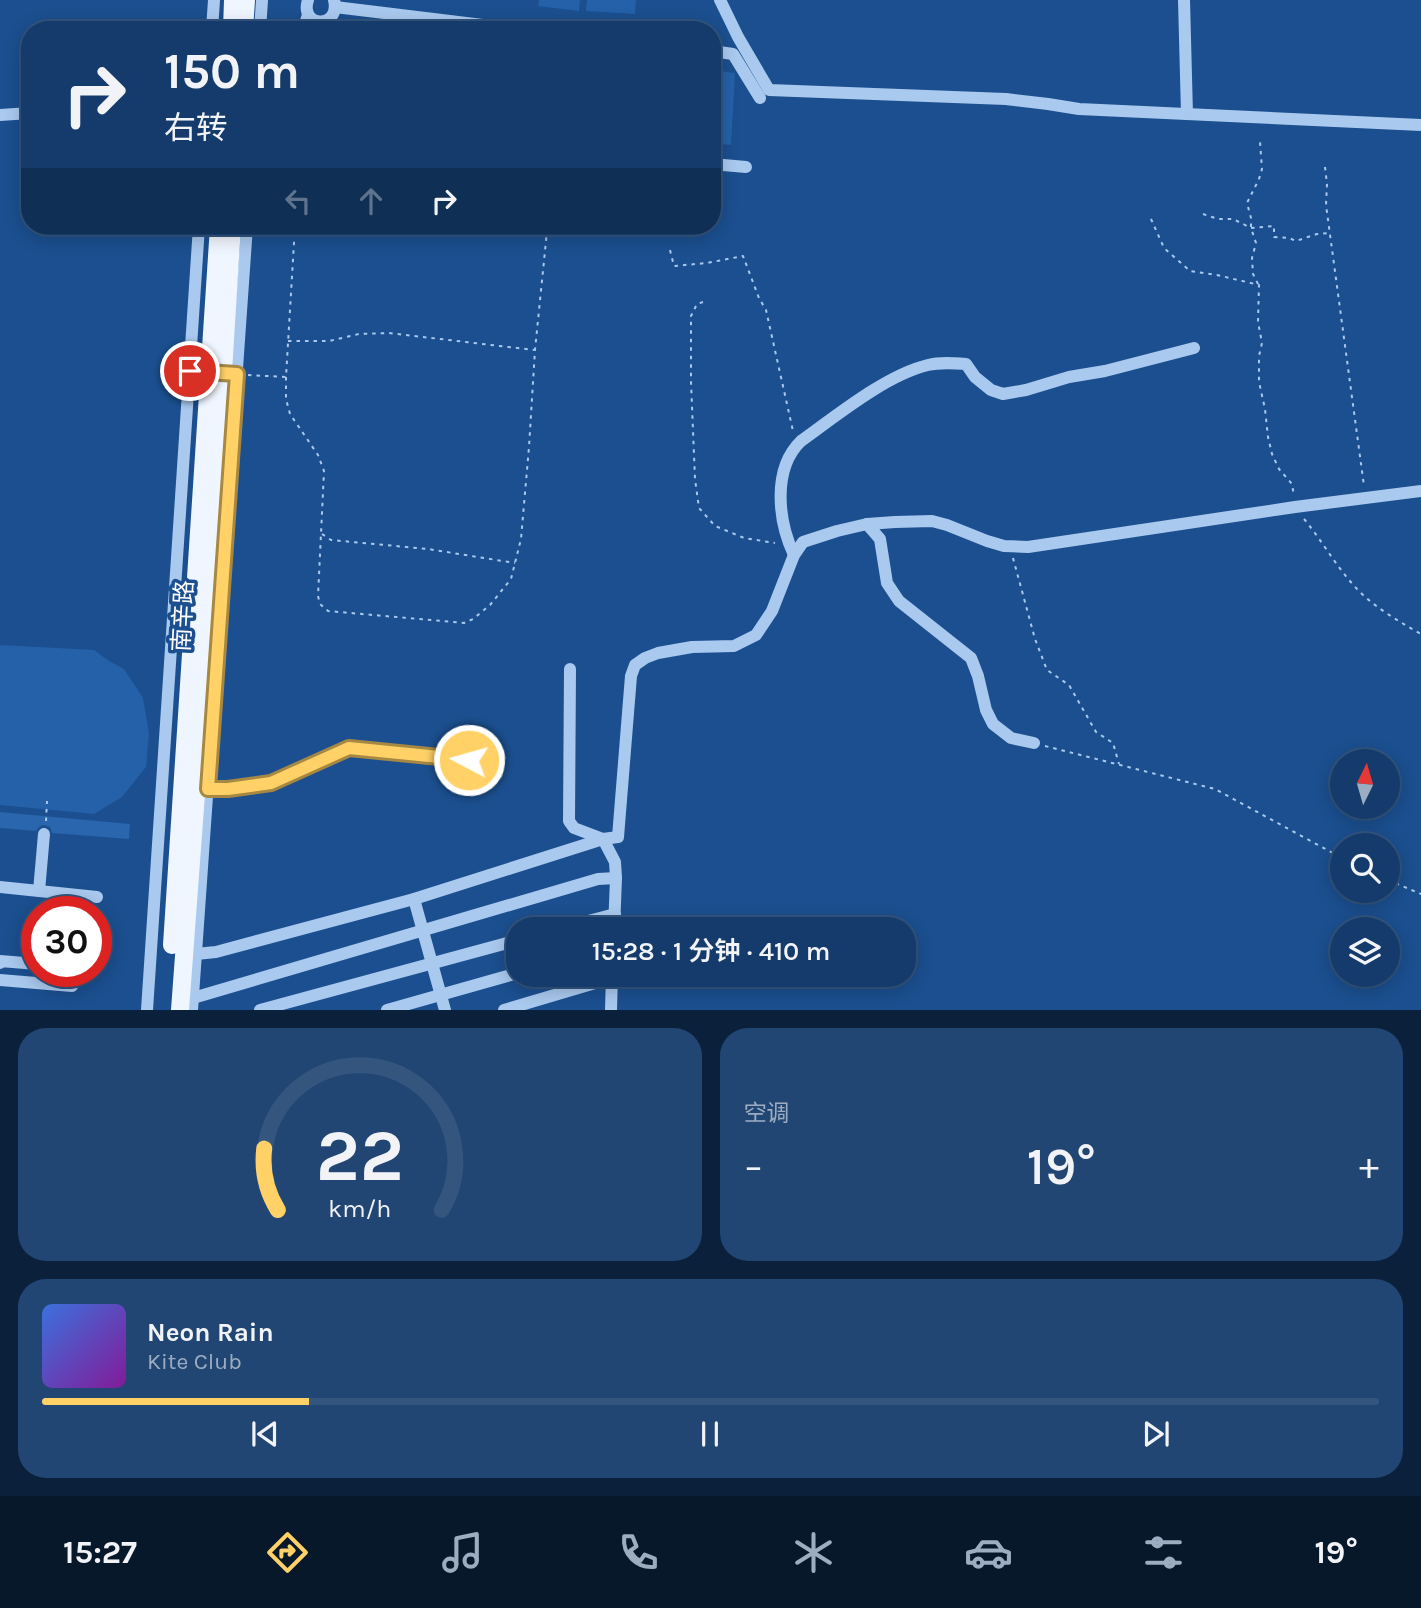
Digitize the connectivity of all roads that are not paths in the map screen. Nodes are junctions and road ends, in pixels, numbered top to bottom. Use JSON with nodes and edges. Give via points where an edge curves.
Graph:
{"nodes":[{"id":1,"x":214,"y":0,"type":"edge"},
{"id":2,"x":233,"y":0,"type":"edge"},
{"id":3,"x":246,"y":0,"type":"edge"},
{"id":4,"x":262,"y":0,"type":"edge"},
{"id":5,"x":308,"y":0,"type":"edge"},
{"id":6,"x":720,"y":0,"type":"edge"},
{"id":7,"x":1184,"y":0,"type":"edge"},
{"id":8,"x":334,"y":4,"type":"edge"},
{"id":9,"x":308,"y":15,"type":"junction"},
{"id":10,"x":213,"y":21,"type":"edge"},
{"id":11,"x":232,"y":21,"type":"edge"},
{"id":12,"x":245,"y":21,"type":"edge"},
{"id":13,"x":261,"y":21,"type":"edge"},
{"id":14,"x":306,"y":21,"type":"edge"},
{"id":15,"x":458,"y":21,"type":"edge"},
{"id":16,"x":721,"y":52,"type":"edge"},
{"id":17,"x":760,"y":97,"type":"dead end"},
{"id":18,"x":21,"y":114,"type":"edge"},
{"id":19,"x":1187,"y":114,"type":"junction"},
{"id":20,"x":0,"y":115,"type":"edge"},
{"id":21,"x":1421,"y":125,"type":"edge"},
{"id":22,"x":721,"y":165,"type":"edge"},
{"id":23,"x":746,"y":167,"type":"dead end"},
{"id":24,"x":198,"y":235,"type":"edge"},
{"id":25,"x":219,"y":235,"type":"edge"},
{"id":26,"x":231,"y":235,"type":"edge"},
{"id":27,"x":246,"y":235,"type":"edge"},
{"id":28,"x":1194,"y":348,"type":"dead end"},
{"id":29,"x":190,"y":371,"type":"junction"},
{"id":30,"x":223,"y":374,"type":"junction"},
{"id":31,"x":1421,"y":491,"type":"edge"},
{"id":32,"x":867,"y":524,"type":"junction"},
{"id":33,"x":792,"y":550,"type":"junction"},
{"id":34,"x":570,"y":669,"type":"dead end"},
{"id":35,"x":1034,"y":743,"type":"road end"},
{"id":36,"x":493,"y":762,"type":"dead end"},
{"id":37,"x":163,"y":774,"type":"junction"},
{"id":38,"x":184,"y":776,"type":"junction"},
{"id":39,"x":208,"y":789,"type":"junction"},
{"id":40,"x":200,"y":823,"type":"junction"},
{"id":41,"x":45,"y":828,"type":"road end"},
{"id":42,"x":603,"y":839,"type":"junction"},
{"id":43,"x":616,"y":878,"type":"junction"},
{"id":44,"x":0,"y":887,"type":"edge"},
{"id":45,"x":38,"y":891,"type":"junction"},
{"id":46,"x":87,"y":896,"type":"edge"},
{"id":47,"x":414,"y":900,"type":"junction"},
{"id":48,"x":615,"y":914,"type":"junction"},
{"id":49,"x":604,"y":917,"type":"edge"},
{"id":50,"x":615,"y":917,"type":"edge"},
{"id":51,"x":422,"y":931,"type":"junction"},
{"id":52,"x":506,"y":943,"type":"edge"},
{"id":53,"x":197,"y":954,"type":"junction"},
{"id":54,"x":0,"y":962,"type":"edge"},
{"id":55,"x":21,"y":963,"type":"edge"},
{"id":56,"x":432,"y":963,"type":"junction"},
{"id":57,"x":506,"y":976,"type":"edge"},
{"id":58,"x":0,"y":980,"type":"edge"},
{"id":59,"x":21,"y":982,"type":"edge"},
{"id":60,"x":577,"y":987,"type":"edge"},
{"id":61,"x":612,"y":987,"type":"edge"},
{"id":62,"x":440,"y":995,"type":"junction"},
{"id":63,"x":188,"y":1006,"type":"edge"},
{"id":64,"x":146,"y":1010,"type":"edge"},
{"id":65,"x":168,"y":1010,"type":"edge"},
{"id":66,"x":260,"y":1010,"type":"edge"},
{"id":67,"x":387,"y":1010,"type":"edge"},
{"id":68,"x":445,"y":1010,"type":"edge"},
{"id":69,"x":505,"y":1010,"type":"edge"},
{"id":70,"x":611,"y":1010,"type":"edge"}],
"edges":[{"from":1,"to":10,"type":"street"},
{"from":2,"to":11,"type":"main road"},
{"from":3,"to":12,"type":"main road"},
{"from":4,"to":13,"type":"street"},
{"from":5,"to":9,"type":"street"},
{"from":6,"to":19,"type":"street","via":[[769,90],[1006,99],[1079,109]]},
{"from":7,"to":19,"type":"street"},
{"from":8,"to":9,"type":"street","via":[[332,16],[324,21]]},
{"from":8,"to":15,"type":"street"},
{"from":9,"to":14,"type":"street"},
{"from":16,"to":17,"type":"street","via":[[733,54]]},
{"from":18,"to":20,"type":"street"},
{"from":19,"to":21,"type":"street"},
{"from":22,"to":23,"type":"street"},
{"from":24,"to":29,"type":"street"},
{"from":25,"to":30,"type":"main road","name":"南辛路"},
{"from":26,"to":30,"type":"main road","name":"南辛路"},
{"from":27,"to":30,"type":"street"},
{"from":28,"to":33,"type":"street","via":[[1003,394],[991,390],[966,364],[928,365],[901,375],[794,448],[784,470],[781,502]]},
{"from":29,"to":30,"type":"street"},
{"from":29,"to":37,"type":"street"},
{"from":30,"to":38,"type":"main road","name":"南辛路"},
{"from":30,"to":39,"type":"street"},
{"from":30,"to":40,"type":"main road","name":"南辛路"},
{"from":31,"to":32,"type":"street","via":[[1028,547],[1004,546],[932,521]]},
{"from":32,"to":33,"type":"street","via":[[837,530]]},
{"from":32,"to":35,"type":"street","via":[[880,539],[887,583],[899,601],[971,658],[993,724],[1011,738]]},
{"from":33,"to":42,"type":"street","via":[[772,611],[756,635],[734,646],[658,653],[635,665],[618,837]]},
{"from":34,"to":42,"type":"street","via":[[569,821]]},
{"from":36,"to":39,"type":"street","via":[[349,748],[271,783]]},
{"from":37,"to":38,"type":"street"},
{"from":37,"to":64,"type":"street"},
{"from":38,"to":65,"type":"main road","name":"南辛路"},
{"from":39,"to":40,"type":"street"},
{"from":40,"to":53,"type":"street"},
{"from":40,"to":63,"type":"main road","name":"南辛路"},
{"from":41,"to":45,"type":"street"},
{"from":42,"to":43,"type":"street","via":[[615,862]]},
{"from":42,"to":47,"type":"street"},
{"from":43,"to":48,"type":"street"},
{"from":43,"to":51,"type":"street","via":[[598,879]]},
{"from":44,"to":45,"type":"street"},
{"from":45,"to":46,"type":"street"},
{"from":47,"to":51,"type":"street"},
{"from":47,"to":53,"type":"street"},
{"from":48,"to":49,"type":"street"},
{"from":48,"to":50,"type":"street"},
{"from":51,"to":56,"type":"street"},
{"from":51,"to":63,"type":"street"},
{"from":52,"to":56,"type":"street"},
{"from":53,"to":63,"type":"street"},
{"from":54,"to":55,"type":"street"},
{"from":56,"to":62,"type":"street"},
{"from":56,"to":66,"type":"street"},
{"from":57,"to":62,"type":"street"},
{"from":58,"to":59,"type":"street"},
{"from":60,"to":69,"type":"street"},
{"from":61,"to":70,"type":"street"},
{"from":62,"to":67,"type":"street"},
{"from":62,"to":68,"type":"street"}]}
